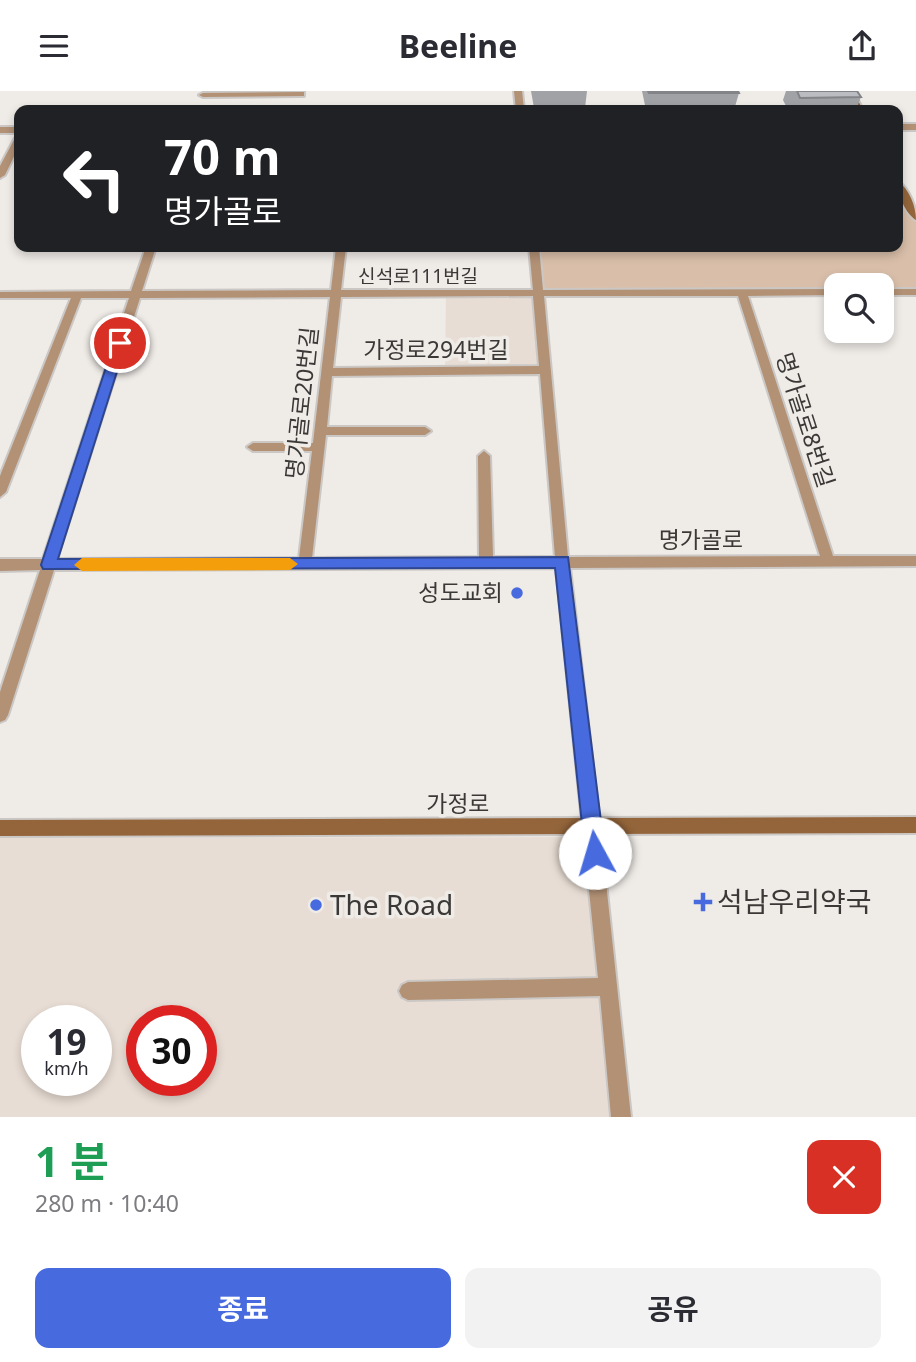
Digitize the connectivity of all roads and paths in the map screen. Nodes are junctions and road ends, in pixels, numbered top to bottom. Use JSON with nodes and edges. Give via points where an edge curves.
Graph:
{"nodes":[{"id":1,"x":301,"y":94,"type":"dead end"},
{"id":2,"x":202,"y":96,"type":"edge"},
{"id":3,"x":14,"y":148,"type":"edge"},
{"id":4,"x":0,"y":175,"type":"edge"},
{"id":5,"x":903,"y":193,"type":"edge"},
{"id":6,"x":916,"y":217,"type":"edge"},
{"id":7,"x":149,"y":252,"type":"edge"},
{"id":8,"x":340,"y":252,"type":"edge"},
{"id":9,"x":535,"y":252,"type":"edge"},
{"id":10,"x":742,"y":292,"type":"junction"},
{"id":11,"x":824,"y":292,"type":"edge"},
{"id":12,"x":894,"y":292,"type":"edge"},
{"id":13,"x":916,"y":292,"type":"edge"},
{"id":14,"x":335,"y":293,"type":"junction"},
{"id":15,"x":539,"y":293,"type":"junction"},
{"id":16,"x":136,"y":294,"type":"junction"},
{"id":17,"x":0,"y":295,"type":"edge"},
{"id":18,"x":77,"y":295,"type":"junction"},
{"id":19,"x":546,"y":370,"type":"junction"},
{"id":20,"x":326,"y":372,"type":"junction"},
{"id":21,"x":320,"y":431,"type":"junction"},
{"id":22,"x":425,"y":431,"type":"dead end"},
{"id":23,"x":253,"y":447,"type":"dead end"},
{"id":24,"x":318,"y":447,"type":"junction"},
{"id":25,"x":484,"y":456,"type":"dead end"},
{"id":26,"x":0,"y":492,"type":"edge"},
{"id":27,"x":562,"y":561,"type":"junction"},
{"id":28,"x":828,"y":561,"type":"junction"},
{"id":29,"x":916,"y":561,"type":"edge"},
{"id":30,"x":486,"y":563,"type":"junction"},
{"id":31,"x":305,"y":564,"type":"junction"},
{"id":32,"x":0,"y":565,"type":"edge"},
{"id":33,"x":48,"y":565,"type":"junction"},
{"id":34,"x":0,"y":715,"type":"edge"},
{"id":35,"x":916,"y":825,"type":"edge"},
{"id":36,"x":592,"y":826,"type":"junction"},
{"id":37,"x":0,"y":828,"type":"edge"},
{"id":38,"x":608,"y":987,"type":"junction"},
{"id":39,"x":408,"y":991,"type":"dead end"},
{"id":40,"x":621,"y":1117,"type":"edge"}],
"edges":[{"from":1,"to":2,"type":"street"},
{"from":3,"to":4,"type":"street"},
{"from":5,"to":6,"type":"street"},
{"from":7,"to":16,"type":"street"},
{"from":8,"to":14,"type":"street","name":"명가골로20번길"},
{"from":9,"to":15,"type":"street"},
{"from":10,"to":11,"type":"street","name":"신석로111번길"},
{"from":10,"to":15,"type":"street","name":"신석로111번길"},
{"from":10,"to":28,"type":"street","name":"명가골로8번길"},
{"from":12,"to":13,"type":"street"},
{"from":14,"to":15,"type":"street","name":"신석로111번길"},
{"from":14,"to":16,"type":"street","name":"신석로111번길"},
{"from":14,"to":20,"type":"street","name":"명가골로20번길"},
{"from":15,"to":19,"type":"street"},
{"from":16,"to":18,"type":"street","name":"신석로111번길"},
{"from":16,"to":33,"type":"street"},
{"from":17,"to":18,"type":"street","name":"신석로111번길"},
{"from":18,"to":26,"type":"street"},
{"from":19,"to":20,"type":"street","name":"가정로294번길"},
{"from":19,"to":27,"type":"street"},
{"from":20,"to":21,"type":"street","name":"명가골로20번길"},
{"from":21,"to":22,"type":"street"},
{"from":21,"to":24,"type":"street","name":"명가골로20번길"},
{"from":23,"to":24,"type":"street"},
{"from":24,"to":31,"type":"street","name":"명가골로20번길"},
{"from":25,"to":30,"type":"street"},
{"from":27,"to":28,"type":"street","name":"명가골로"},
{"from":27,"to":30,"type":"street","name":"명가골로"},
{"from":27,"to":36,"type":"street"},
{"from":28,"to":29,"type":"street","name":"명가골로"},
{"from":30,"to":31,"type":"street","name":"명가골로"},
{"from":31,"to":33,"type":"street","name":"명가골로"},
{"from":32,"to":33,"type":"street","name":"명가골로"},
{"from":33,"to":34,"type":"street"},
{"from":35,"to":36,"type":"street","name":"가정로"},
{"from":36,"to":37,"type":"street","name":"가정로"},
{"from":36,"to":38,"type":"street"},
{"from":38,"to":39,"type":"street"},
{"from":38,"to":40,"type":"street"}]}
